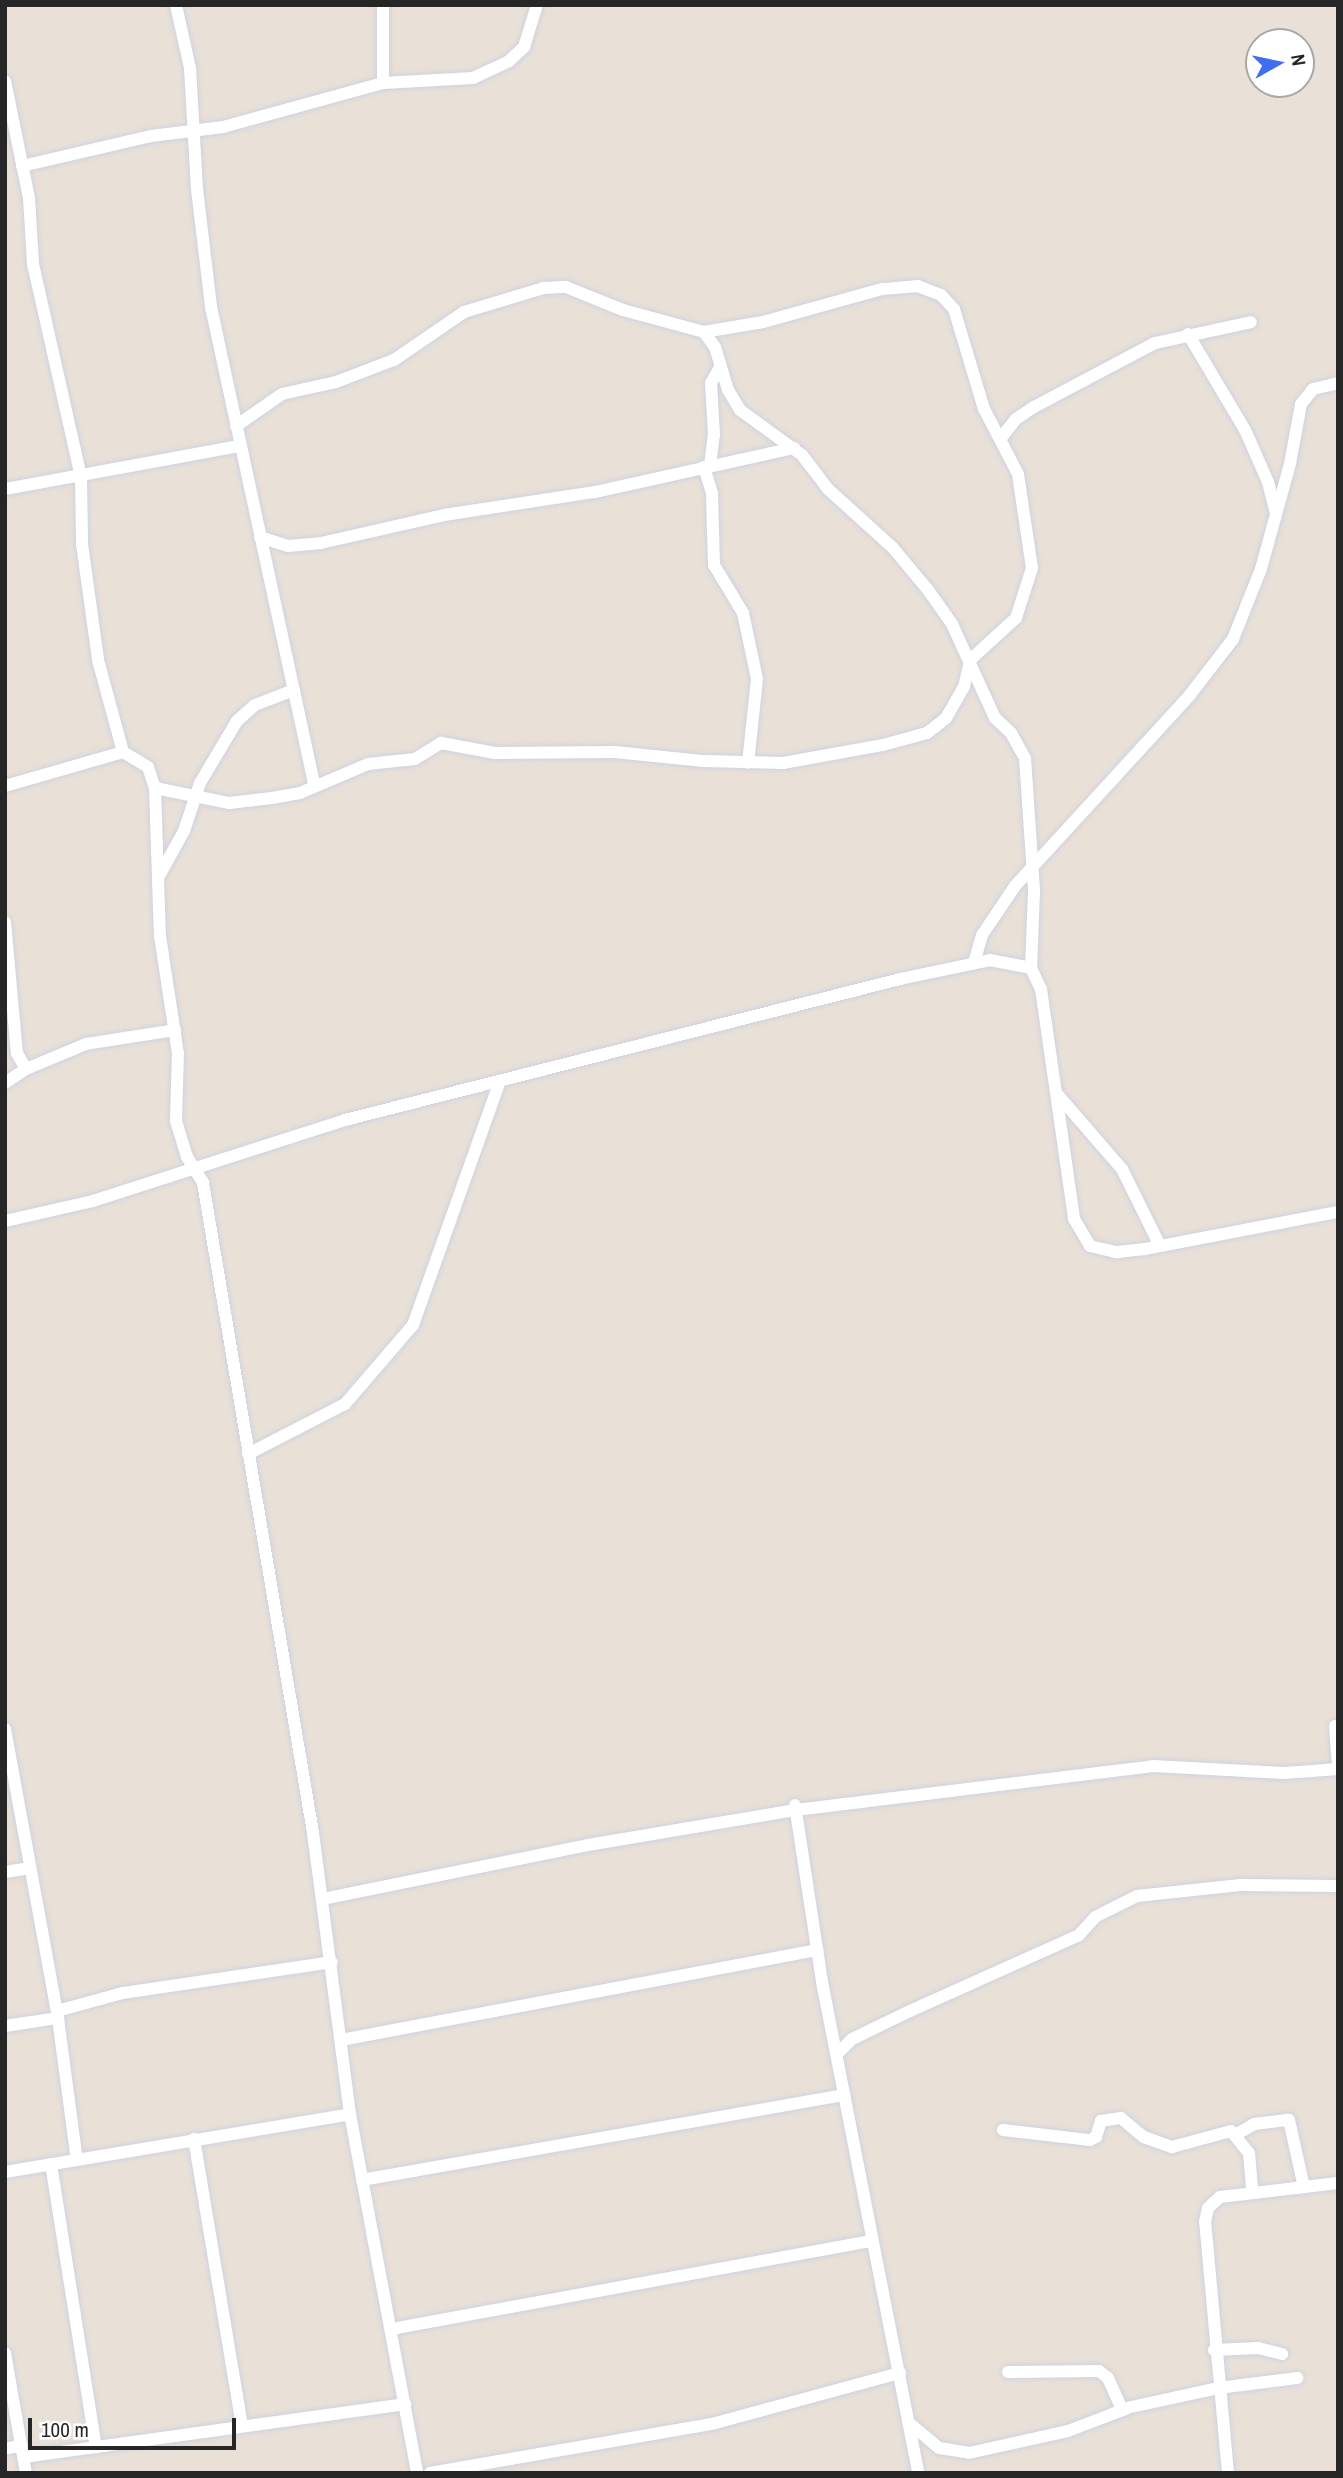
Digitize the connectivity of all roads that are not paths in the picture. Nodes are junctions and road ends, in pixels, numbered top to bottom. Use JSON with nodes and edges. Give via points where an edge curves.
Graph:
{"nodes":[{"id":1,"x":176,"y":5,"type":"edge"},
{"id":2,"x":383,"y":5,"type":"edge"},
{"id":3,"x":537,"y":5,"type":"edge"},
{"id":4,"x":5,"y":80,"type":"edge"},
{"id":5,"x":383,"y":83,"type":"junction"},
{"id":6,"x":195,"y":130,"type":"junction"},
{"id":7,"x":22,"y":166,"type":"junction"},
{"id":8,"x":1251,"y":322,"type":"dead end"},
{"id":9,"x":704,"y":332,"type":"junction"},
{"id":10,"x":1188,"y":334,"type":"junction"},
{"id":11,"x":720,"y":366,"type":"junction"},
{"id":12,"x":1338,"y":383,"type":"edge"},
{"id":13,"x":236,"y":426,"type":"junction"},
{"id":14,"x":1001,"y":438,"type":"junction"},
{"id":15,"x":240,"y":446,"type":"junction"},
{"id":16,"x":794,"y":448,"type":"junction"},
{"id":17,"x":707,"y":466,"type":"junction"},
{"id":18,"x":81,"y":477,"type":"junction"},
{"id":19,"x":5,"y":489,"type":"edge"},
{"id":20,"x":1275,"y":511,"type":"junction"},
{"id":21,"x":260,"y":537,"type":"junction"},
{"id":22,"x":970,"y":660,"type":"junction"},
{"id":23,"x":294,"y":691,"type":"junction"},
{"id":24,"x":123,"y":752,"type":"junction"},
{"id":25,"x":748,"y":763,"type":"junction"},
{"id":26,"x":5,"y":786,"type":"edge"},
{"id":27,"x":315,"y":786,"type":"junction"},
{"id":28,"x":155,"y":788,"type":"junction"},
{"id":29,"x":196,"y":796,"type":"junction"},
{"id":30,"x":1032,"y":868,"type":"junction"},
{"id":31,"x":158,"y":878,"type":"junction"},
{"id":32,"x":5,"y":922,"type":"edge"},
{"id":33,"x":6,"y":938,"type":"edge"},
{"id":34,"x":974,"y":963,"type":"junction"},
{"id":35,"x":1031,"y":968,"type":"junction"},
{"id":36,"x":175,"y":1030,"type":"junction"},
{"id":37,"x":26,"y":1069,"type":"junction"},
{"id":38,"x":5,"y":1083,"type":"edge"},
{"id":39,"x":499,"y":1084,"type":"junction"},
{"id":40,"x":1057,"y":1093,"type":"junction"},
{"id":41,"x":193,"y":1168,"type":"junction"},
{"id":42,"x":1338,"y":1212,"type":"edge"},
{"id":43,"x":5,"y":1221,"type":"edge"},
{"id":44,"x":1160,"y":1246,"type":"junction"},
{"id":45,"x":248,"y":1454,"type":"junction"},
{"id":46,"x":1335,"y":1726,"type":"dead end"},
{"id":47,"x":5,"y":1729,"type":"edge"},
{"id":48,"x":1338,"y":1768,"type":"edge"},
{"id":49,"x":796,"y":1807,"type":"junction"},
{"id":50,"x":29,"y":1868,"type":"junction"},
{"id":51,"x":5,"y":1872,"type":"edge"},
{"id":52,"x":1338,"y":1886,"type":"edge"},
{"id":53,"x":323,"y":1899,"type":"junction"},
{"id":54,"x":818,"y":1950,"type":"junction"},
{"id":55,"x":332,"y":1962,"type":"junction"},
{"id":56,"x":57,"y":2015,"type":"junction"},
{"id":57,"x":5,"y":2026,"type":"edge"},
{"id":58,"x":341,"y":2040,"type":"junction"},
{"id":59,"x":836,"y":2054,"type":"junction"},
{"id":60,"x":845,"y":2095,"type":"junction"},
{"id":61,"x":349,"y":2114,"type":"junction"},
{"id":62,"x":1003,"y":2130,"type":"dead end"},
{"id":63,"x":1237,"y":2134,"type":"junction"},
{"id":64,"x":194,"y":2139,"type":"junction"},
{"id":65,"x":77,"y":2160,"type":"junction"},
{"id":66,"x":51,"y":2164,"type":"junction"},
{"id":67,"x":5,"y":2172,"type":"edge"},
{"id":68,"x":362,"y":2180,"type":"junction"},
{"id":69,"x":1338,"y":2183,"type":"edge"},
{"id":70,"x":1304,"y":2188,"type":"junction"},
{"id":71,"x":1252,"y":2191,"type":"junction"},
{"id":72,"x":871,"y":2241,"type":"junction"},
{"id":73,"x":391,"y":2329,"type":"junction"},
{"id":74,"x":1214,"y":2350,"type":"junction"},
{"id":75,"x":5,"y":2353,"type":"edge"},
{"id":76,"x":1282,"y":2354,"type":"dead end"},
{"id":77,"x":1008,"y":2372,"type":"dead end"},
{"id":78,"x":900,"y":2373,"type":"junction"},
{"id":79,"x":1297,"y":2378,"type":"dead end"},
{"id":80,"x":1217,"y":2388,"type":"junction"},
{"id":81,"x":405,"y":2403,"type":"junction"},
{"id":82,"x":1128,"y":2408,"type":"junction"},
{"id":83,"x":908,"y":2422,"type":"junction"},
{"id":84,"x":242,"y":2425,"type":"junction"},
{"id":85,"x":96,"y":2446,"type":"junction"},
{"id":86,"x":5,"y":2449,"type":"edge"},
{"id":87,"x":23,"y":2451,"type":"junction"},
{"id":88,"x":26,"y":2473,"type":"edge"},
{"id":89,"x":417,"y":2473,"type":"edge"},
{"id":90,"x":430,"y":2473,"type":"edge"},
{"id":91,"x":918,"y":2473,"type":"edge"},
{"id":92,"x":1227,"y":2473,"type":"edge"}],
"edges":[{"from":1,"to":6,"type":"street","via":[[190,68]]},
{"from":2,"to":5,"type":"street"},
{"from":3,"to":5,"type":"street","via":[[524,47],[494,70],[473,78]]},
{"from":4,"to":7,"type":"street"},
{"from":5,"to":6,"type":"street","via":[[294,110]]},
{"from":6,"to":7,"type":"street"},
{"from":6,"to":13,"type":"street","via":[[211,307]]},
{"from":7,"to":18,"type":"street","via":[[33,264]]},
{"from":8,"to":10,"type":"street"},
{"from":9,"to":11,"type":"street","via":[[715,347]]},
{"from":9,"to":13,"type":"street","via":[[623,310],[566,287],[544,288],[464,312],[394,360],[356,376],[282,394]]},
{"from":9,"to":14,"type":"street","via":[[763,322],[882,289],[918,286],[941,295],[954,309],[984,408]]},
{"from":10,"to":14,"type":"street","via":[[1156,343],[1034,407],[1016,419]]},
{"from":10,"to":20,"type":"street","via":[[1245,430],[1268,482]]},
{"from":11,"to":16,"type":"street","via":[[740,410]]},
{"from":11,"to":17,"type":"street","via":[[711,383],[714,435]]},
{"from":12,"to":20,"type":"street","via":[[1313,389],[1301,404]]},
{"from":13,"to":15,"type":"street"},
{"from":14,"to":22,"type":"street","via":[[1017,474],[1031,552],[1031,582],[1016,618]]},
{"from":15,"to":18,"type":"street"},
{"from":15,"to":21,"type":"street"},
{"from":16,"to":17,"type":"street"},
{"from":16,"to":22,"type":"street","via":[[828,489],[893,548],[921,581],[952,624]]},
{"from":17,"to":21,"type":"street","via":[[560,499],[444,515],[321,543],[288,546]]},
{"from":17,"to":25,"type":"street","via":[[714,565],[743,613],[757,679]]},
{"from":18,"to":19,"type":"street"},
{"from":18,"to":24,"type":"street","via":[[82,544],[98,660]]},
{"from":20,"to":30,"type":"street","via":[[1247,613],[1216,663]]},
{"from":21,"to":23,"type":"street"},
{"from":22,"to":25,"type":"street","via":[[956,706],[928,733],[833,756]]},
{"from":22,"to":30,"type":"street","via":[[995,718],[1011,733],[1025,758]]},
{"from":23,"to":27,"type":"street"},
{"from":23,"to":29,"type":"street","via":[[269,698],[243,715]]},
{"from":24,"to":26,"type":"street"},
{"from":24,"to":28,"type":"street","via":[[148,767]]},
{"from":25,"to":27,"type":"street","via":[[615,752],[495,753],[437,743],[415,759],[368,764]]},
{"from":27,"to":29,"type":"street","via":[[300,793],[229,803]]},
{"from":28,"to":29,"type":"street"},
{"from":28,"to":31,"type":"street"},
{"from":29,"to":31,"type":"street","via":[[184,831]]},
{"from":30,"to":34,"type":"street","via":[[982,935]]},
{"from":30,"to":35,"type":"street"},
{"from":31,"to":36,"type":"street","via":[[160,936]]},
{"from":32,"to":33,"type":"street"},
{"from":33,"to":37,"type":"street","via":[[16,1052]]},
{"from":34,"to":35,"type":"street","via":[[1014,962]]},
{"from":34,"to":39,"type":"street"},
{"from":35,"to":40,"type":"street","via":[[1050,1027]]},
{"from":36,"to":37,"type":"street","via":[[86,1044]]},
{"from":36,"to":41,"type":"street","via":[[176,1121]]},
{"from":37,"to":38,"type":"street"},
{"from":39,"to":41,"type":"street","via":[[345,1120]]},
{"from":39,"to":45,"type":"street","via":[[413,1325],[345,1404]]},
{"from":40,"to":44,"type":"street","via":[[1122,1169]]},
{"from":40,"to":44,"type":"street","via":[[1067,1179],[1080,1233],[1101,1251]]},
{"from":41,"to":43,"type":"street","via":[[93,1201]]},
{"from":41,"to":45,"type":"street","via":[[203,1183]]},
{"from":42,"to":44,"type":"street"},
{"from":45,"to":53,"type":"street"},
{"from":46,"to":48,"type":"street"},
{"from":47,"to":50,"type":"street"},
{"from":48,"to":49,"type":"street","via":[[1284,1773],[1153,1766]]},
{"from":49,"to":53,"type":"street"},
{"from":49,"to":54,"type":"street"},
{"from":50,"to":51,"type":"street"},
{"from":50,"to":56,"type":"street"},
{"from":52,"to":59,"type":"street","via":[[1240,1885],[1138,1896],[1095,1917],[1079,1935],[852,2039]]},
{"from":53,"to":55,"type":"street"},
{"from":54,"to":58,"type":"street"},
{"from":54,"to":59,"type":"street"},
{"from":55,"to":56,"type":"street","via":[[123,1993]]},
{"from":55,"to":58,"type":"street"},
{"from":56,"to":57,"type":"street"},
{"from":56,"to":65,"type":"street"},
{"from":58,"to":61,"type":"street"},
{"from":59,"to":60,"type":"street"},
{"from":60,"to":68,"type":"street"},
{"from":60,"to":72,"type":"street"},
{"from":61,"to":64,"type":"street"},
{"from":61,"to":68,"type":"street"},
{"from":62,"to":63,"type":"street","via":[[1090,2140],[1096,2137],[1101,2121],[1121,2118],[1144,2137],[1171,2147],[1223,2131]]},
{"from":63,"to":70,"type":"street","via":[[1254,2124],[1289,2120]]},
{"from":63,"to":71,"type":"street","via":[[1249,2153]]},
{"from":64,"to":65,"type":"street"},
{"from":64,"to":84,"type":"street"},
{"from":65,"to":66,"type":"street"},
{"from":66,"to":67,"type":"street"},
{"from":66,"to":85,"type":"street"},
{"from":68,"to":73,"type":"street"},
{"from":69,"to":70,"type":"street"},
{"from":70,"to":71,"type":"street"},
{"from":71,"to":74,"type":"street","via":[[1220,2197],[1208,2208],[1205,2222]]},
{"from":72,"to":73,"type":"street"},
{"from":72,"to":78,"type":"street"},
{"from":73,"to":81,"type":"street"},
{"from":74,"to":76,"type":"street","via":[[1258,2348]]},
{"from":74,"to":80,"type":"street"},
{"from":75,"to":87,"type":"street"},
{"from":77,"to":82,"type":"street","via":[[1099,2371],[1108,2378],[1118,2408]]},
{"from":78,"to":83,"type":"street"},
{"from":78,"to":90,"type":"street","via":[[712,2424]]},
{"from":79,"to":80,"type":"street"},
{"from":80,"to":82,"type":"street"},
{"from":80,"to":92,"type":"street"},
{"from":81,"to":84,"type":"street"},
{"from":81,"to":89,"type":"street"},
{"from":82,"to":83,"type":"street","via":[[1068,2431],[969,2453],[939,2448]]},
{"from":83,"to":91,"type":"street"},
{"from":84,"to":85,"type":"street"},
{"from":85,"to":87,"type":"street"},
{"from":86,"to":87,"type":"street"},
{"from":87,"to":88,"type":"street"}]}
